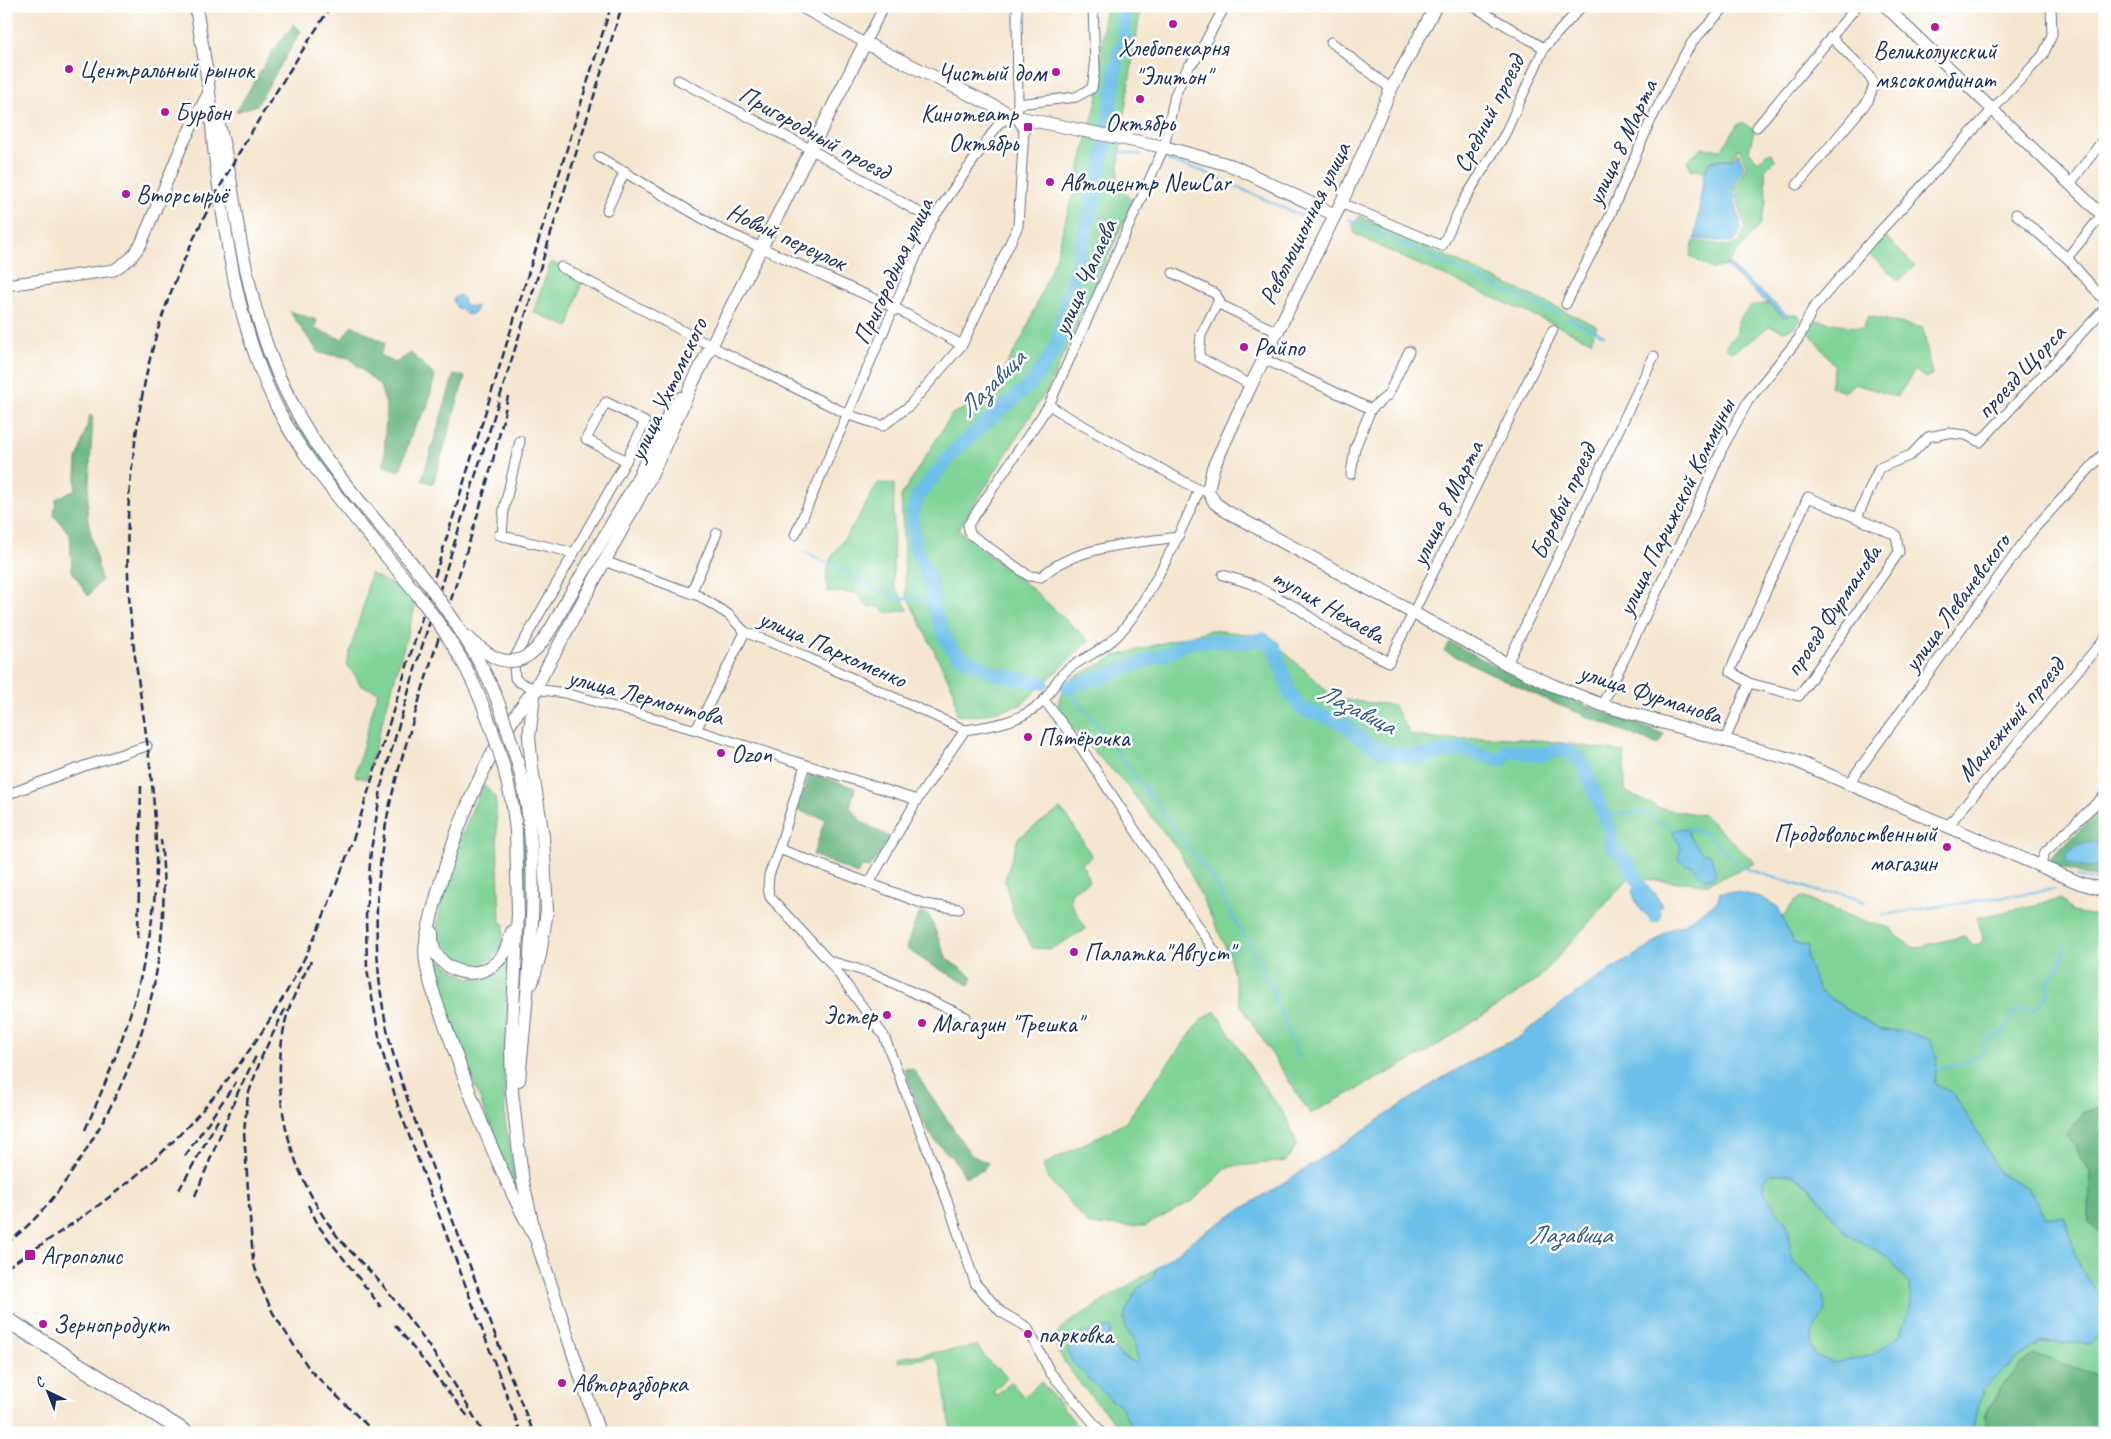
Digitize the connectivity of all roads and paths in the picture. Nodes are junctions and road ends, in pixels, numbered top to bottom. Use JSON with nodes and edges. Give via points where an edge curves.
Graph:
{"nodes":[{"id":1,"x":196,"y":6,"type":"edge"},
{"id":2,"x":798,"y":6,"type":"edge"},
{"id":3,"x":884,"y":6,"type":"edge"},
{"id":4,"x":1017,"y":6,"type":"edge"},
{"id":5,"x":1093,"y":6,"type":"edge"},
{"id":6,"x":1225,"y":6,"type":"edge"},
{"id":7,"x":1436,"y":6,"type":"edge"},
{"id":8,"x":1474,"y":6,"type":"edge"},
{"id":9,"x":1582,"y":6,"type":"edge"},
{"id":10,"x":1858,"y":6,"type":"edge"},
{"id":11,"x":1885,"y":6,"type":"edge"},
{"id":12,"x":2051,"y":6,"type":"edge"},
{"id":13,"x":1722,"y":7,"type":"edge"},
{"id":14,"x":1831,"y":37,"type":"junction"},
{"id":15,"x":1331,"y":42,"type":"dead end"},
{"id":16,"x":865,"y":43,"type":"junction"},
{"id":17,"x":1544,"y":48,"type":"junction"},
{"id":18,"x":678,"y":80,"type":"dead end"},
{"id":19,"x":1391,"y":89,"type":"junction"},
{"id":20,"x":209,"y":92,"type":"junction"},
{"id":21,"x":1992,"y":108,"type":"junction"},
{"id":22,"x":1017,"y":110,"type":"junction"},
{"id":23,"x":1757,"y":127,"type":"dead end"},
{"id":24,"x":2105,"y":138,"type":"edge"},
{"id":25,"x":1164,"y":147,"type":"junction"},
{"id":26,"x":812,"y":150,"type":"junction"},
{"id":27,"x":599,"y":157,"type":"dead end"},
{"id":28,"x":625,"y":171,"type":"junction"},
{"id":29,"x":2070,"y":184,"type":"junction"},
{"id":30,"x":1798,"y":185,"type":"dead end"},
{"id":31,"x":1341,"y":203,"type":"junction"},
{"id":32,"x":607,"y":210,"type":"dead end"},
{"id":33,"x":2016,"y":214,"type":"dead end"},
{"id":34,"x":1335,"y":215,"type":"junction"},
{"id":35,"x":2103,"y":216,"type":"edge"},
{"id":36,"x":932,"y":220,"type":"junction"},
{"id":37,"x":761,"y":247,"type":"junction"},
{"id":38,"x":2067,"y":258,"type":"junction"},
{"id":39,"x":561,"y":267,"type":"dead end"},
{"id":40,"x":1173,"y":273,"type":"dead end"},
{"id":41,"x":6,"y":285,"type":"edge"},
{"id":42,"x":1218,"y":300,"type":"junction"},
{"id":43,"x":2105,"y":301,"type":"edge"},
{"id":44,"x":1566,"y":304,"type":"dead end"},
{"id":45,"x":895,"y":308,"type":"junction"},
{"id":46,"x":2105,"y":308,"type":"edge"},
{"id":47,"x":1553,"y":330,"type":"dead end"},
{"id":48,"x":1277,"y":332,"type":"junction"},
{"id":49,"x":712,"y":346,"type":"junction"},
{"id":50,"x":962,"y":346,"type":"junction"},
{"id":51,"x":1409,"y":351,"type":"dead end"},
{"id":52,"x":1654,"y":356,"type":"dead end"},
{"id":53,"x":1264,"y":359,"type":"junction"},
{"id":54,"x":693,"y":382,"type":"junction"},
{"id":55,"x":1251,"y":385,"type":"junction"},
{"id":56,"x":1049,"y":404,"type":"junction"},
{"id":57,"x":1371,"y":409,"type":"junction"},
{"id":58,"x":849,"y":415,"type":"junction"},
{"id":59,"x":520,"y":441,"type":"dead end"},
{"id":60,"x":2105,"y":452,"type":"edge"},
{"id":61,"x":626,"y":461,"type":"junction"},
{"id":62,"x":1351,"y":474,"type":"dead end"},
{"id":63,"x":1204,"y":490,"type":"junction"},
{"id":64,"x":1857,"y":518,"type":"junction"},
{"id":65,"x":717,"y":533,"type":"dead end"},
{"id":66,"x":796,"y":535,"type":"dead end"},
{"id":67,"x":1178,"y":537,"type":"junction"},
{"id":68,"x":574,"y":553,"type":"junction"},
{"id":69,"x":604,"y":561,"type":"junction"},
{"id":70,"x":1223,"y":575,"type":"dead end"},
{"id":71,"x":691,"y":593,"type":"junction"},
{"id":72,"x":1414,"y":612,"type":"junction"},
{"id":73,"x":745,"y":632,"type":"junction"},
{"id":74,"x":463,"y":635,"type":"junction"},
{"id":75,"x":2105,"y":638,"type":"edge"},
{"id":76,"x":1507,"y":664,"type":"junction"},
{"id":77,"x":1749,"y":684,"type":"junction"},
{"id":78,"x":535,"y":689,"type":"junction"},
{"id":79,"x":1044,"y":700,"type":"junction"},
{"id":80,"x":1602,"y":704,"type":"junction"},
{"id":81,"x":696,"y":730,"type":"junction"},
{"id":82,"x":965,"y":730,"type":"junction"},
{"id":83,"x":1726,"y":740,"type":"junction"},
{"id":84,"x":147,"y":746,"type":"dead end"},
{"id":85,"x":805,"y":765,"type":"junction"},
{"id":86,"x":1849,"y":784,"type":"junction"},
{"id":87,"x":6,"y":795,"type":"edge"},
{"id":88,"x":2105,"y":795,"type":"edge"},
{"id":89,"x":917,"y":800,"type":"junction"},
{"id":90,"x":1946,"y":827,"type":"junction"},
{"id":91,"x":779,"y":849,"type":"junction"},
{"id":92,"x":2040,"y":866,"type":"junction"},
{"id":93,"x":869,"y":883,"type":"junction"},
{"id":94,"x":2105,"y":890,"type":"edge"},
{"id":95,"x":959,"y":909,"type":"dead end"},
{"id":96,"x":518,"y":912,"type":"junction"},
{"id":97,"x":432,"y":916,"type":"junction"},
{"id":98,"x":1219,"y":958,"type":"dead end"},
{"id":99,"x":829,"y":961,"type":"junction"},
{"id":100,"x":525,"y":1009,"type":"junction"},
{"id":101,"x":966,"y":1017,"type":"dead end"},
{"id":102,"x":515,"y":1115,"type":"junction"},
{"id":103,"x":536,"y":1239,"type":"junction"},
{"id":104,"x":7,"y":1322,"type":"edge"},
{"id":105,"x":186,"y":1433,"type":"edge"},
{"id":106,"x":599,"y":1433,"type":"edge"},
{"id":107,"x":1102,"y":1433,"type":"edge"}],
"edges":[{"from":1,"to":20,"type":"main road"},
{"from":2,"to":16,"type":"street"},
{"from":3,"to":16,"type":"street","name":"улица Ухтомского"},
{"from":4,"to":22,"type":"street"},
{"from":5,"to":22,"type":"street","via":[[1095,69],[1092,88],[1076,97]]},
{"from":6,"to":25,"type":"street","name":"улица Чапаева","via":[[1196,59],[1188,67],[1176,95]]},
{"from":7,"to":19,"type":"main road","name":"Революционная улица"},
{"from":8,"to":17,"type":"street"},
{"from":9,"to":17,"type":"street","name":"Средний проезд"},
{"from":10,"to":14,"type":"street"},
{"from":11,"to":21,"type":"street"},
{"from":12,"to":21,"type":"street","name":"улица Парижской Коммуны","via":[[2052,35],[2043,55]]},
{"from":13,"to":44,"type":"street","name":"улица 8 Марта","via":[[1686,52]]},
{"from":14,"to":23,"type":"street"},
{"from":14,"to":30,"type":"street","via":[[1869,75],[1874,85],[1868,100]]},
{"from":15,"to":19,"type":"street"},
{"from":16,"to":22,"type":"main road"},
{"from":16,"to":26,"type":"main road","name":"улица Ухтомского"},
{"from":17,"to":31,"type":"street","name":"Средний проезд","via":[[1505,134],[1442,246]]},
{"from":18,"to":26,"type":"street","name":"Пригородный проезд"},
{"from":19,"to":31,"type":"main road","name":"Революционная улица"},
{"from":20,"to":41,"type":"street","via":[[182,145],[141,244],[130,259],[114,270]]},
{"from":20,"to":74,"type":"main road","bridge":true,"via":[[226,150],[246,270],[257,314],[293,406],[323,453],[426,580]]},
{"from":20,"to":96,"type":"main road","bridge":true,"via":[[214,155],[231,263],[240,308],[254,352],[292,434],[362,528],[416,593],[452,644],[479,697],[493,731],[513,807]]},
{"from":21,"to":29,"type":"street"},
{"from":21,"to":80,"type":"street","name":"улица Парижской Коммуны","via":[[1812,310],[1799,338],[1748,401],[1722,449],[1693,517]]},
{"from":22,"to":25,"type":"main road","via":[[1084,130]]},
{"from":22,"to":36,"type":"street","name":"Пригородная улица","via":[[1000,122]]},
{"from":22,"to":50,"type":"street","via":[[1024,130],[1018,226]]},
{"from":24,"to":29,"type":"street"},
{"from":25,"to":34,"type":"main road","via":[[1233,166]]},
{"from":25,"to":56,"type":"street","name":"улица Чапаева"},
{"from":26,"to":36,"type":"street","name":"Пригородный проезд"},
{"from":26,"to":37,"type":"main road","name":"улица Ухтомского"},
{"from":27,"to":28,"type":"street","name":"Новый переулок"},
{"from":28,"to":32,"type":"street"},
{"from":28,"to":37,"type":"street","name":"Новый переулок","via":[[720,229]]},
{"from":29,"to":35,"type":"street"},
{"from":31,"to":34,"type":"main road","name":"Революционная улица"},
{"from":33,"to":38,"type":"street"},
{"from":34,"to":48,"type":"main road","name":"Революционная улица"},
{"from":35,"to":38,"type":"street"},
{"from":36,"to":45,"type":"street","name":"Пригородная улица"},
{"from":37,"to":45,"type":"street","name":"Новый переулок"},
{"from":37,"to":49,"type":"main road","name":"улица Ухтомского"},
{"from":38,"to":43,"type":"street"},
{"from":39,"to":49,"type":"street"},
{"from":40,"to":42,"type":"street","via":[[1216,294]]},
{"from":42,"to":48,"type":"street","via":[[1221,305]]},
{"from":42,"to":55,"type":"street","via":[[1201,335],[1199,357]]},
{"from":45,"to":50,"type":"street","name":"Новый переулок"},
{"from":45,"to":58,"type":"street","name":"Пригородная улица"},
{"from":46,"to":64,"type":"street","name":"проезд Щорса","via":[[1980,442],[1966,435],[1948,433],[1928,437],[1911,455],[1879,468]]},
{"from":47,"to":72,"type":"street","name":"улица 8 Марта"},
{"from":48,"to":53,"type":"main road","name":"Революционная улица"},
{"from":49,"to":54,"type":"main road","name":"улица Ухтомского"},
{"from":49,"to":58,"type":"street"},
{"from":50,"to":58,"type":"street","via":[[909,406],[883,426]]},
{"from":51,"to":57,"type":"street","via":[[1388,395]]},
{"from":52,"to":76,"type":"street","name":"Боровой проезд"},
{"from":53,"to":55,"type":"main road","name":"Революционная улица"},
{"from":53,"to":57,"type":"street"},
{"from":54,"to":69,"type":"main road","name":"улица Ухтомского","via":[[652,474]]},
{"from":54,"to":74,"type":"main road","bridge":true,"via":[[669,414],[634,486],[536,650],[523,658],[507,661],[497,658]]},
{"from":55,"to":63,"type":"main road","name":"Революционная улица"},
{"from":56,"to":63,"type":"street","name":"улица Фурманова"},
{"from":56,"to":67,"type":"street","name":"улица Чапаева","via":[[968,525],[970,534],[1029,576],[1041,577],[1050,568],[1086,554],[1124,544]]},
{"from":57,"to":62,"type":"street","via":[[1355,448]]},
{"from":58,"to":66,"type":"street","name":"Пригородная улица"},
{"from":59,"to":68,"type":"street","via":[[501,535]]},
{"from":60,"to":86,"type":"street","name":"улица Леваневского","via":[[2032,530]]},
{"from":61,"to":61,"type":"street","via":[[586,439],[606,402],[645,422]]},
{"from":61,"to":68,"type":"street"},
{"from":63,"to":67,"type":"street"},
{"from":63,"to":72,"type":"main road","name":"улица Фурманова","via":[[1226,511]]},
{"from":64,"to":77,"type":"street","name":"проезд Фурманова","via":[[1808,497],[1730,670]]},
{"from":64,"to":77,"type":"street","name":"проезд Фурманова","via":[[1896,535],[1900,552],[1799,696]]},
{"from":65,"to":71,"type":"street"},
{"from":67,"to":79,"type":"street","via":[[1141,604],[1116,637],[1066,670]]},
{"from":68,"to":78,"type":"street","via":[[515,657],[515,678]]},
{"from":69,"to":71,"type":"street","name":"улица Пархоменко"},
{"from":69,"to":78,"type":"main road","name":"улица Ухтомского"},
{"from":70,"to":72,"type":"street","name":"тупик Нехаева","via":[[1252,584],[1296,607],[1334,634],[1389,662]]},
{"from":71,"to":73,"type":"street","name":"улица Пархоменко","via":[[729,615]]},
{"from":72,"to":76,"type":"main road","name":"улица Фурманова"},
{"from":73,"to":81,"type":"street"},
{"from":73,"to":82,"type":"street","name":"улица Пархоменко"},
{"from":74,"to":100,"type":"main road","bridge":true,"via":[[492,688],[506,723],[518,764],[530,828],[533,892]]},
{"from":75,"to":90,"type":"street","name":"Манежный проезд"},
{"from":76,"to":80,"type":"main road","name":"улица Фурманова"},
{"from":77,"to":83,"type":"street"},
{"from":78,"to":81,"type":"street","name":"улица Лермонтова","via":[[565,693]]},
{"from":78,"to":97,"type":"main road","name":"улица Ухтомского","via":[[490,757],[477,783],[448,858]]},
{"from":78,"to":100,"type":"main road","via":[[529,737],[542,836],[547,911],[540,955]]},
{"from":79,"to":82,"type":"street","via":[[1012,720]]},
{"from":79,"to":98,"type":"street","via":[[1082,749]]},
{"from":80,"to":83,"type":"main road","name":"улица Фурманова"},
{"from":81,"to":85,"type":"street","name":"улица Лермонтова"},
{"from":82,"to":89,"type":"street"},
{"from":83,"to":86,"type":"main road","name":"улица Фурманова","via":[[1794,760]]},
{"from":84,"to":87,"type":"street"},
{"from":85,"to":89,"type":"street","name":"улица Лермонтова"},
{"from":85,"to":91,"type":"street"},
{"from":86,"to":90,"type":"main road","name":"улица Фурманова"},
{"from":88,"to":92,"type":"street","via":[[2045,852]]},
{"from":89,"to":93,"type":"street"},
{"from":90,"to":92,"type":"main road","name":"улица Фурманова"},
{"from":91,"to":93,"type":"street"},
{"from":91,"to":99,"type":"street","via":[[769,875],[770,897]]},
{"from":92,"to":94,"type":"main road","name":"улица Фурманова"},
{"from":93,"to":95,"type":"street","via":[[924,904]]},
{"from":96,"to":97,"type":"main road","via":[[508,947],[500,960],[478,973],[450,968],[436,954]]},
{"from":96,"to":102,"type":"main road","via":[[511,1047]]},
{"from":97,"to":103,"type":"main road","name":"улица Ухтомского","via":[[425,945],[432,986],[484,1130]]},
{"from":99,"to":101,"type":"street","via":[[874,974]]},
{"from":99,"to":107,"type":"street","via":[[884,1036],[975,1283],[1000,1312],[1027,1327],[1050,1372]]},
{"from":100,"to":102,"type":"main road"},
{"from":102,"to":103,"type":"main road","via":[[523,1182]]},
{"from":103,"to":106,"type":"main road"},
{"from":104,"to":105,"type":"main road"}]}
